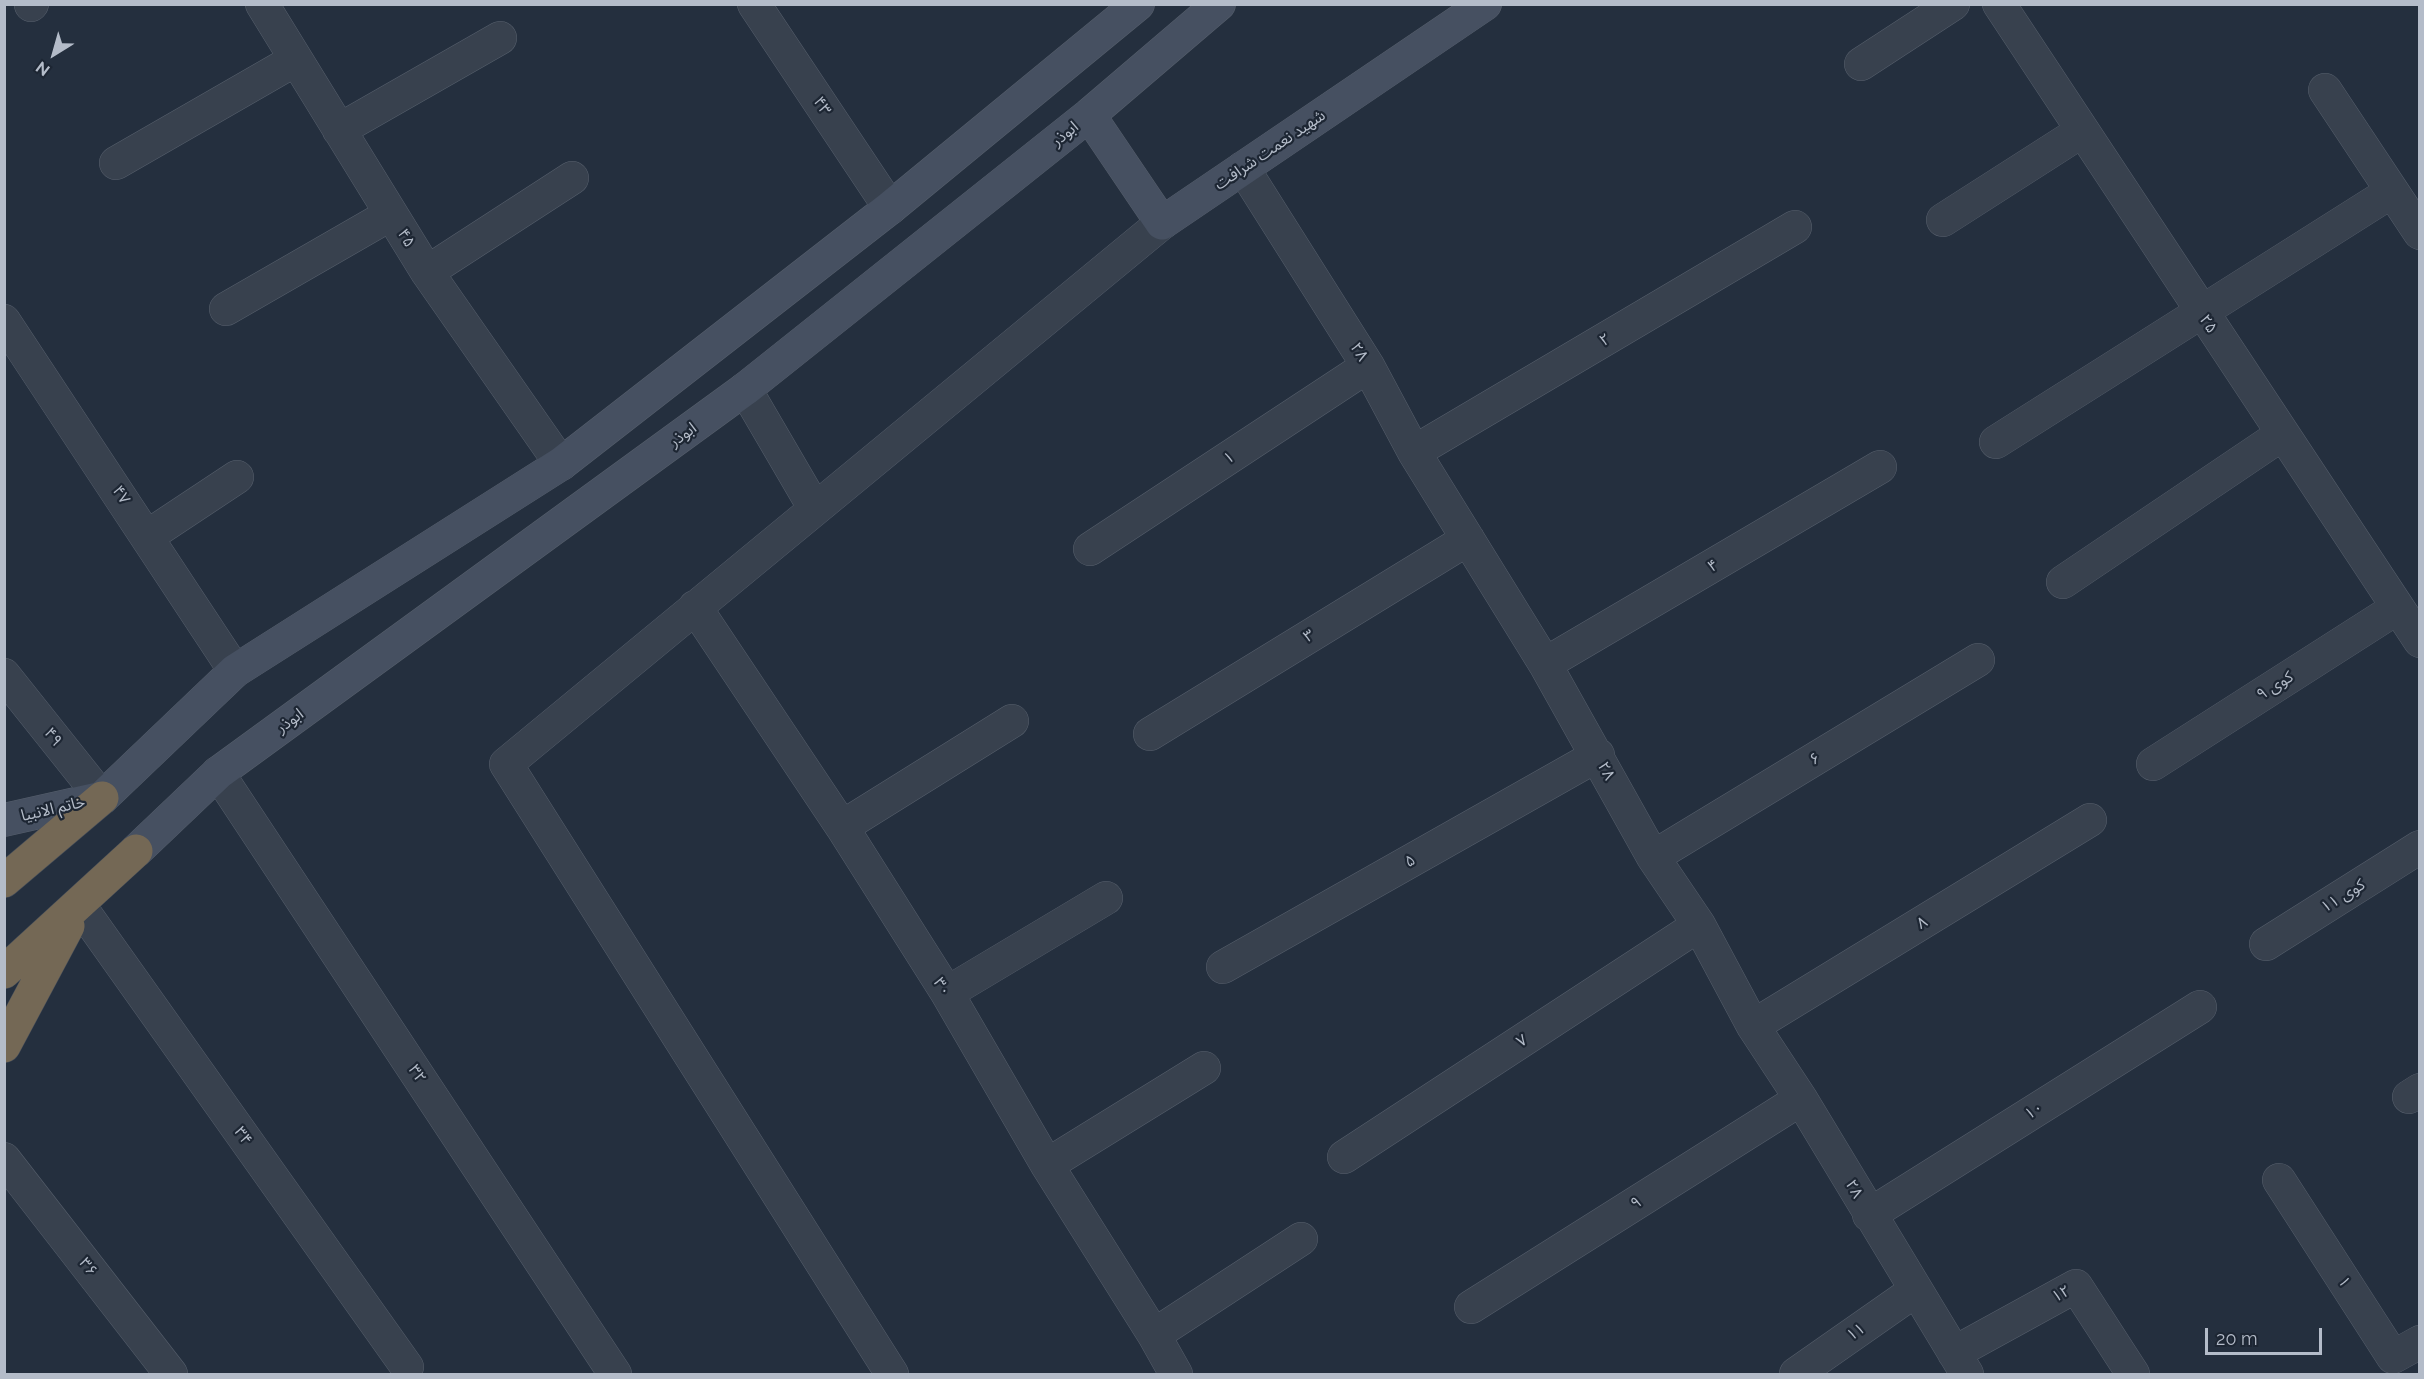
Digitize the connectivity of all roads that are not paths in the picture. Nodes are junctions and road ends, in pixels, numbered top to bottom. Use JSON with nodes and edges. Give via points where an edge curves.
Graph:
{"nodes":[{"id":1,"x":262,"y":4,"type":"edge"},
{"id":2,"x":754,"y":4,"type":"edge"},
{"id":3,"x":1138,"y":4,"type":"edge"},
{"id":4,"x":1219,"y":4,"type":"edge"},
{"id":5,"x":1485,"y":4,"type":"edge"},
{"id":6,"x":1953,"y":4,"type":"edge"},
{"id":7,"x":1999,"y":4,"type":"edge"},
{"id":8,"x":500,"y":38,"type":"dead end"},
{"id":9,"x":296,"y":60,"type":"junction"},
{"id":10,"x":1861,"y":64,"type":"dead end"},
{"id":11,"x":2325,"y":90,"type":"dead end"},
{"id":12,"x":1089,"y":115,"type":"junction"},
{"id":13,"x":339,"y":130,"type":"junction"},
{"id":14,"x":2082,"y":130,"type":"junction"},
{"id":15,"x":116,"y":163,"type":"dead end"},
{"id":16,"x":1243,"y":168,"type":"junction"},
{"id":17,"x":572,"y":178,"type":"dead end"},
{"id":18,"x":2391,"y":192,"type":"junction"},
{"id":19,"x":890,"y":208,"type":"junction"},
{"id":20,"x":391,"y":214,"type":"junction"},
{"id":21,"x":1943,"y":220,"type":"dead end"},
{"id":22,"x":1162,"y":223,"type":"junction"},
{"id":23,"x":1795,"y":227,"type":"dead end"},
{"id":24,"x":2420,"y":233,"type":"edge"},
{"id":25,"x":427,"y":273,"type":"junction"},
{"id":26,"x":226,"y":309,"type":"dead end"},
{"id":27,"x":2199,"y":311,"type":"junction"},
{"id":28,"x":4,"y":321,"type":"edge"},
{"id":29,"x":1368,"y":366,"type":"junction"},
{"id":30,"x":745,"y":390,"type":"junction"},
{"id":31,"x":2281,"y":435,"type":"junction"},
{"id":32,"x":1996,"y":442,"type":"dead end"},
{"id":33,"x":1414,"y":452,"type":"junction"},
{"id":34,"x":561,"y":464,"type":"junction"},
{"id":35,"x":1880,"y":467,"type":"dead end"},
{"id":36,"x":237,"y":477,"type":"dead end"},
{"id":37,"x":815,"y":509,"type":"junction"},
{"id":38,"x":148,"y":537,"type":"junction"},
{"id":39,"x":1468,"y":539,"type":"junction"},
{"id":40,"x":1090,"y":549,"type":"dead end"},
{"id":41,"x":2063,"y":582,"type":"dead end"},
{"id":42,"x":696,"y":607,"type":"junction"},
{"id":43,"x":2397,"y":608,"type":"junction"},
{"id":44,"x":2420,"y":641,"type":"edge"},
{"id":45,"x":1978,"y":660,"type":"dead end"},
{"id":46,"x":1545,"y":664,"type":"junction"},
{"id":47,"x":235,"y":670,"type":"junction"},
{"id":48,"x":4,"y":675,"type":"edge"},
{"id":49,"x":1012,"y":721,"type":"dead end"},
{"id":50,"x":1150,"y":734,"type":"dead end"},
{"id":51,"x":1598,"y":755,"type":"junction"},
{"id":52,"x":2153,"y":764,"type":"dead end"},
{"id":53,"x":218,"y":773,"type":"junction"},
{"id":54,"x":102,"y":798,"type":"junction"},
{"id":55,"x":4,"y":820,"type":"edge"},
{"id":56,"x":2090,"y":820,"type":"dead end"},
{"id":57,"x":842,"y":827,"type":"junction"},
{"id":58,"x":2420,"y":847,"type":"edge"},
{"id":59,"x":136,"y":850,"type":"joint"},
{"id":60,"x":1653,"y":857,"type":"junction"},
{"id":61,"x":4,"y":881,"type":"edge"},
{"id":62,"x":1106,"y":898,"type":"dead end"},
{"id":63,"x":79,"y":905,"type":"junction"},
{"id":64,"x":1699,"y":925,"type":"junction"},
{"id":65,"x":2266,"y":945,"type":"dead end"},
{"id":66,"x":1223,"y":967,"type":"dead end"},
{"id":67,"x":4,"y":972,"type":"edge"},
{"id":68,"x":946,"y":993,"type":"junction"},
{"id":69,"x":2200,"y":1006,"type":"dead end"},
{"id":70,"x":1753,"y":1026,"type":"junction"},
{"id":71,"x":4,"y":1046,"type":"edge"},
{"id":72,"x":1204,"y":1068,"type":"dead end"},
{"id":73,"x":1801,"y":1099,"type":"junction"},
{"id":74,"x":1344,"y":1157,"type":"dead end"},
{"id":75,"x":4,"y":1159,"type":"edge"},
{"id":76,"x":1047,"y":1165,"type":"junction"},
{"id":77,"x":2279,"y":1180,"type":"dead end"},
{"id":78,"x":1869,"y":1215,"type":"junction"},
{"id":79,"x":1301,"y":1239,"type":"dead end"},
{"id":80,"x":1916,"y":1290,"type":"junction"},
{"id":81,"x":1471,"y":1307,"type":"dead end"},
{"id":82,"x":1154,"y":1335,"type":"junction"},
{"id":83,"x":2420,"y":1341,"type":"edge"},
{"id":84,"x":1961,"y":1364,"type":"edge"},
{"id":85,"x":407,"y":1367,"type":"dead end"},
{"id":86,"x":171,"y":1374,"type":"edge"},
{"id":87,"x":615,"y":1374,"type":"edge"},
{"id":88,"x":892,"y":1374,"type":"edge"},
{"id":89,"x":1176,"y":1374,"type":"edge"},
{"id":90,"x":1796,"y":1374,"type":"edge"},
{"id":91,"x":2133,"y":1374,"type":"edge"}],
"edges":[{"from":1,"to":9,"type":"street","name":"۴۵"},
{"from":2,"to":19,"type":"street","name":"۴۳"},
{"from":3,"to":19,"type":"main road"},
{"from":4,"to":12,"type":"main road","name":"ابوذر"},
{"from":5,"to":16,"type":"main road","name":"شهید نعمت شرافت"},
{"from":6,"to":10,"type":"street"},
{"from":7,"to":14,"type":"street","name":"۲۵"},
{"from":8,"to":13,"type":"street"},
{"from":9,"to":13,"type":"street","name":"۴۵"},
{"from":9,"to":15,"type":"street"},
{"from":11,"to":18,"type":"street"},
{"from":12,"to":22,"type":"main road"},
{"from":12,"to":30,"type":"main road","name":"ابوذر"},
{"from":13,"to":20,"type":"street","name":"۴۵"},
{"from":14,"to":21,"type":"street"},
{"from":14,"to":27,"type":"street","name":"۲۵"},
{"from":16,"to":22,"type":"main road","name":"شهید نعمت شرافت"},
{"from":16,"to":29,"type":"street","name":"۲۸"},
{"from":17,"to":25,"type":"street"},
{"from":18,"to":24,"type":"street"},
{"from":18,"to":27,"type":"street"},
{"from":19,"to":34,"type":"main road"},
{"from":20,"to":25,"type":"street","name":"۴۵"},
{"from":20,"to":26,"type":"street"},
{"from":22,"to":37,"type":"street"},
{"from":23,"to":33,"type":"street","name":"۲"},
{"from":25,"to":34,"type":"street","name":"۴۵"},
{"from":27,"to":31,"type":"street","name":"۲۵"},
{"from":27,"to":32,"type":"street"},
{"from":28,"to":38,"type":"street","name":"۴۷"},
{"from":29,"to":33,"type":"street","name":"۲۸"},
{"from":29,"to":40,"type":"street","name":"۱"},
{"from":30,"to":37,"type":"street"},
{"from":30,"to":53,"type":"main road","name":"ابوذر"},
{"from":31,"to":41,"type":"street"},
{"from":31,"to":43,"type":"street","name":"۲۵"},
{"from":33,"to":39,"type":"street","name":"۲۸"},
{"from":34,"to":47,"type":"main road"},
{"from":35,"to":46,"type":"street","name":"۴"},
{"from":36,"to":38,"type":"street"},
{"from":37,"to":42,"type":"street"},
{"from":38,"to":47,"type":"street","name":"۴۷"},
{"from":39,"to":46,"type":"street","name":"۲۸"},
{"from":39,"to":50,"type":"street","name":"۳"},
{"from":42,"to":57,"type":"street","name":"۳۰"},
{"from":42,"to":88,"type":"street","via":[[506,764]]},
{"from":43,"to":44,"type":"street","name":"۲۵"},
{"from":43,"to":52,"type":"street","name":"کوی ۹"},
{"from":45,"to":60,"type":"street","name":"۶"},
{"from":46,"to":51,"type":"street","name":"۲۸"},
{"from":47,"to":54,"type":"main road"},
{"from":48,"to":54,"type":"street","name":"۴۹"},
{"from":49,"to":57,"type":"street"},
{"from":51,"to":60,"type":"street","name":"۲۸"},
{"from":51,"to":66,"type":"street","name":"۵"},
{"from":53,"to":59,"type":"main road","name":"ابوذر"},
{"from":53,"to":87,"type":"street","name":"۳۲"},
{"from":54,"to":55,"type":"main road","name":"خاتم الانبیا"},
{"from":54,"to":61,"type":"highway"},
{"from":56,"to":70,"type":"street","name":"۸"},
{"from":57,"to":68,"type":"street","name":"۳۰"},
{"from":58,"to":65,"type":"street","name":"کوی ۱۱"},
{"from":59,"to":63,"type":"highway"},
{"from":60,"to":64,"type":"street","name":"۲۸"},
{"from":62,"to":68,"type":"street"},
{"from":63,"to":67,"type":"highway"},
{"from":63,"to":71,"type":"highway"},
{"from":63,"to":85,"type":"street","name":"۳۴"},
{"from":64,"to":70,"type":"street","name":"۲۸"},
{"from":64,"to":74,"type":"street","name":"۷"},
{"from":68,"to":76,"type":"street","name":"۳۰"},
{"from":69,"to":78,"type":"street","name":"۱۰"},
{"from":70,"to":73,"type":"street","name":"۲۸"},
{"from":72,"to":76,"type":"street"},
{"from":73,"to":78,"type":"street","name":"۲۸"},
{"from":73,"to":81,"type":"street","name":"۹"},
{"from":75,"to":86,"type":"street","name":"۳۶"},
{"from":76,"to":82,"type":"street","name":"۳۰"},
{"from":77,"to":83,"type":"street","name":"۱","via":[[2393,1357]]},
{"from":78,"to":80,"type":"street","name":"۲۸"},
{"from":79,"to":82,"type":"street"},
{"from":80,"to":84,"type":"street","name":"۲۸"},
{"from":80,"to":90,"type":"street","name":"۱۱"},
{"from":82,"to":89,"type":"street","name":"۳۰"},
{"from":84,"to":91,"type":"street","name":"۱۲","via":[[2076,1286]]}]}
